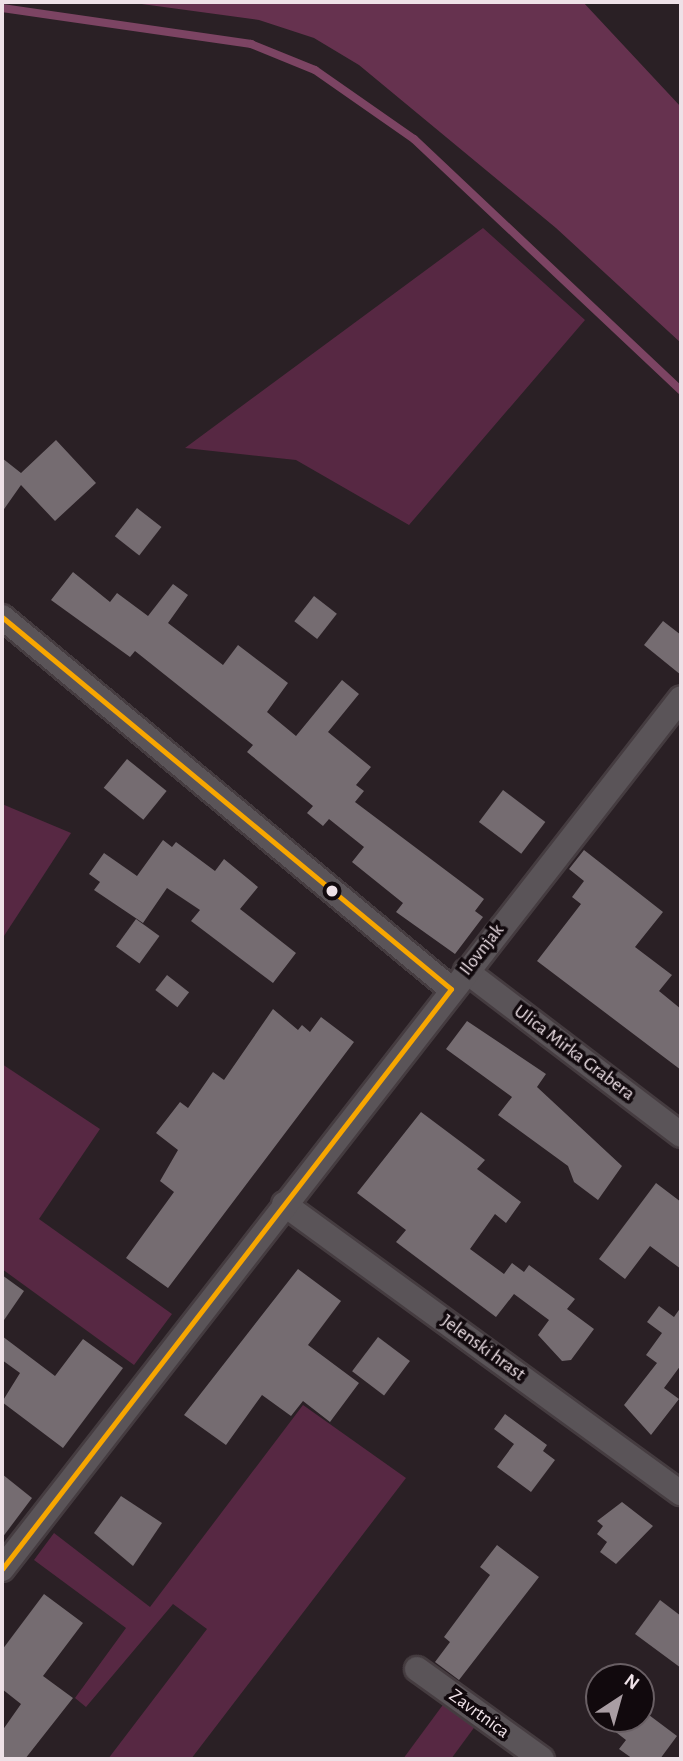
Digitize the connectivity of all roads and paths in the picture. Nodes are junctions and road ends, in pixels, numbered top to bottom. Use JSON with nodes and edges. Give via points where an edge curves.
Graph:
{"nodes":[{"id":1,"x":2,"y":617,"type":"edge"},
{"id":2,"x":681,"y":698,"type":"edge"},
{"id":3,"x":459,"y":980,"type":"junction"},
{"id":4,"x":681,"y":1135,"type":"edge"},
{"id":5,"x":284,"y":1204,"type":"junction"},
{"id":6,"x":681,"y":1493,"type":"edge"},
{"id":7,"x":2,"y":1569,"type":"edge"},
{"id":8,"x":417,"y":1669,"type":"dead end"},
{"id":9,"x":542,"y":1759,"type":"edge"}],
"edges":[{"from":1,"to":3,"type":"street","name":"Ulica Mirka Grabera"},
{"from":2,"to":3,"type":"street","name":"Ilovnjak"},
{"from":3,"to":4,"type":"street","name":"Ulica Mirka Grabera"},
{"from":3,"to":5,"type":"street","name":"Ilovnjak"},
{"from":5,"to":6,"type":"street","name":"Jelenski hrast"},
{"from":5,"to":7,"type":"street","name":"Ilovnjak"},
{"from":8,"to":9,"type":"street","name":"Zavrtnica"}]}
